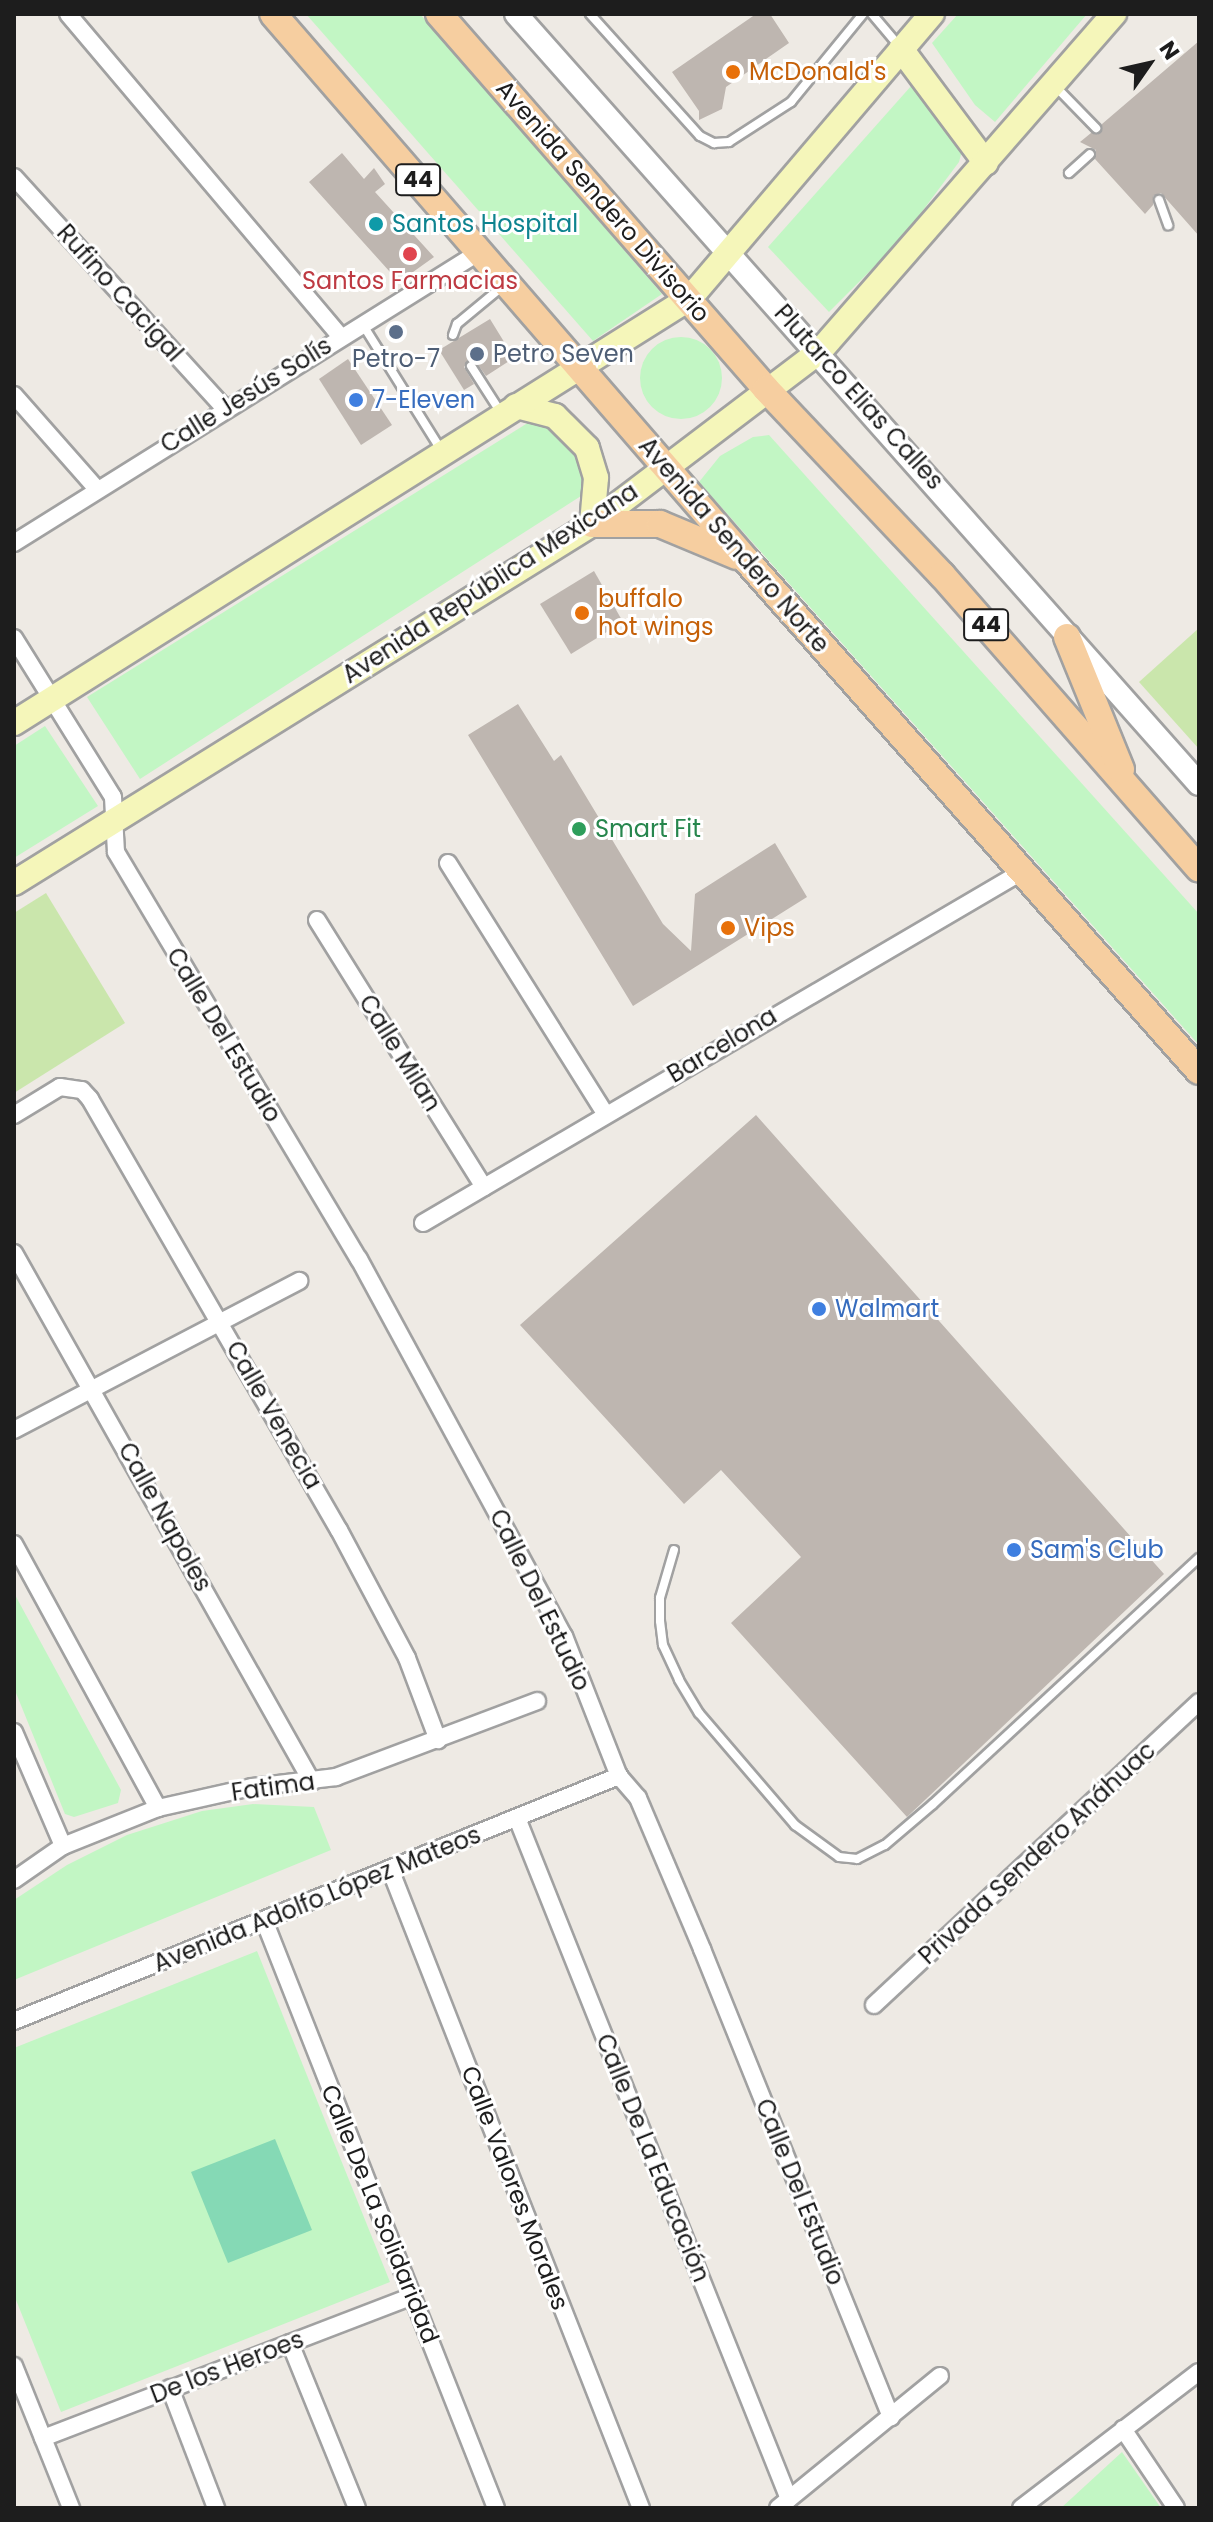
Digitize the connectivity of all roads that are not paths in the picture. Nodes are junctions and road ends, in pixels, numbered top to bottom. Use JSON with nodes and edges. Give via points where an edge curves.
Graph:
{"nodes":[{"id":1,"x":68,"y":14,"type":"edge"},
{"id":2,"x":273,"y":14,"type":"edge"},
{"id":3,"x":439,"y":14,"type":"edge"},
{"id":4,"x":516,"y":14,"type":"edge"},
{"id":5,"x":590,"y":14,"type":"edge"},
{"id":6,"x":863,"y":14,"type":"edge"},
{"id":7,"x":872,"y":14,"type":"edge"},
{"id":8,"x":932,"y":14,"type":"edge"},
{"id":9,"x":1114,"y":14,"type":"edge"},
{"id":10,"x":901,"y":49,"type":"junction"},
{"id":11,"x":1053,"y":84,"type":"junction"},
{"id":12,"x":1096,"y":128,"type":"dead end"},
{"id":13,"x":1090,"y":154,"type":"dead end"},
{"id":14,"x":986,"y":163,"type":"junction"},
{"id":15,"x":1069,"y":173,"type":"dead end"},
{"id":16,"x":14,"y":177,"type":"edge"},
{"id":17,"x":1159,"y":200,"type":"dead end"},
{"id":18,"x":1168,"y":225,"type":"dead end"},
{"id":19,"x":481,"y":251,"type":"junction"},
{"id":20,"x":732,"y":253,"type":"junction"},
{"id":21,"x":507,"y":283,"type":"junction"},
{"id":22,"x":690,"y":298,"type":"junction"},
{"id":23,"x":362,"y":324,"type":"junction"},
{"id":24,"x":453,"y":335,"type":"dead end"},
{"id":25,"x":341,"y":337,"type":"junction"},
{"id":26,"x":819,"y":352,"type":"junction"},
{"id":27,"x":471,"y":366,"type":"dead end"},
{"id":28,"x":579,"y":369,"type":"junction"},
{"id":29,"x":766,"y":389,"type":"junction"},
{"id":30,"x":14,"y":395,"type":"edge"},
{"id":31,"x":226,"y":410,"type":"junction"},
{"id":32,"x":509,"y":410,"type":"junction"},
{"id":33,"x":443,"y":454,"type":"junction"},
{"id":34,"x":667,"y":467,"type":"junction"},
{"id":35,"x":96,"y":488,"type":"junction"},
{"id":36,"x":592,"y":524,"type":"junction"},
{"id":37,"x":14,"y":543,"type":"edge"},
{"id":38,"x":747,"y":561,"type":"junction"},
{"id":39,"x":1067,"y":637,"type":"junction"},
{"id":40,"x":14,"y":638,"type":"edge"},
{"id":41,"x":54,"y":698,"type":"junction"},
{"id":42,"x":14,"y":723,"type":"edge"},
{"id":43,"x":1199,"y":784,"type":"edge"},
{"id":44,"x":1130,"y":791,"type":"junction"},
{"id":45,"x":112,"y":822,"type":"junction"},
{"id":46,"x":448,"y":863,"type":"dead end"},
{"id":47,"x":1199,"y":869,"type":"edge"},
{"id":48,"x":1023,"y":871,"type":"junction"},
{"id":49,"x":14,"y":883,"type":"edge"},
{"id":50,"x":317,"y":920,"type":"dead end"},
{"id":51,"x":1199,"y":1071,"type":"edge"},
{"id":52,"x":14,"y":1115,"type":"edge"},
{"id":53,"x":606,"y":1115,"type":"junction"},
{"id":54,"x":484,"y":1187,"type":"junction"},
{"id":55,"x":423,"y":1223,"type":"dead end"},
{"id":56,"x":14,"y":1253,"type":"edge"},
{"id":57,"x":299,"y":1281,"type":"dead end"},
{"id":58,"x":222,"y":1323,"type":"junction"},
{"id":59,"x":94,"y":1389,"type":"junction"},
{"id":60,"x":14,"y":1430,"type":"edge"},
{"id":61,"x":14,"y":1544,"type":"edge"},
{"id":62,"x":674,"y":1550,"type":"dead end"},
{"id":63,"x":1199,"y":1558,"type":"edge"},
{"id":64,"x":537,"y":1701,"type":"dead end"},
{"id":65,"x":1199,"y":1702,"type":"edge"},
{"id":66,"x":14,"y":1732,"type":"edge"},
{"id":67,"x":438,"y":1740,"type":"junction"},
{"id":68,"x":619,"y":1776,"type":"junction"},
{"id":69,"x":312,"y":1782,"type":"junction"},
{"id":70,"x":158,"y":1808,"type":"junction"},
{"id":71,"x":517,"y":1818,"type":"junction"},
{"id":72,"x":63,"y":1846,"type":"junction"},
{"id":73,"x":390,"y":1869,"type":"junction"},
{"id":74,"x":14,"y":1880,"type":"edge"},
{"id":75,"x":264,"y":1920,"type":"junction"},
{"id":76,"x":874,"y":2005,"type":"dead end"},
{"id":77,"x":14,"y":2021,"type":"edge"},
{"id":78,"x":412,"y":2296,"type":"junction"},
{"id":79,"x":290,"y":2343,"type":"junction"},
{"id":80,"x":14,"y":2366,"type":"edge"},
{"id":81,"x":1199,"y":2372,"type":"edge"},
{"id":82,"x":940,"y":2376,"type":"dead end"},
{"id":83,"x":170,"y":2388,"type":"junction"},
{"id":84,"x":891,"y":2417,"type":"junction"},
{"id":85,"x":1123,"y":2429,"type":"junction"},
{"id":86,"x":43,"y":2438,"type":"junction"},
{"id":87,"x":784,"y":2503,"type":"edge"},
{"id":88,"x":71,"y":2508,"type":"edge"},
{"id":89,"x":216,"y":2508,"type":"edge"},
{"id":90,"x":357,"y":2508,"type":"edge"},
{"id":91,"x":496,"y":2508,"type":"edge"},
{"id":92,"x":641,"y":2508,"type":"edge"},
{"id":93,"x":1021,"y":2508,"type":"edge"},
{"id":94,"x":1176,"y":2508,"type":"edge"}],
"edges":[{"from":1,"to":25,"type":"street"},
{"from":2,"to":19,"type":"main road","name":"Avenida Sendero Norte","number":"44"},
{"from":3,"to":22,"type":"main road","name":"Avenida Sendero Divisorio","number":"44"},
{"from":4,"to":20,"type":"street","name":"Plutarco Elias Calles"},
{"from":5,"to":6,"type":"lane","via":[[700,136],[714,143],[729,142],[791,102]]},
{"from":7,"to":10,"type":"lane"},
{"from":8,"to":10,"type":"main road"},
{"from":9,"to":11,"type":"main road","name":"Avenida República Mexicana"},
{"from":10,"to":14,"type":"main road"},
{"from":10,"to":20,"type":"main road"},
{"from":11,"to":12,"type":"lane"},
{"from":11,"to":14,"type":"main road","name":"Avenida República Mexicana"},
{"from":13,"to":15,"type":"lane"},
{"from":14,"to":26,"type":"main road","name":"Avenida República Mexicana"},
{"from":16,"to":31,"type":"street","name":"Rufino Cacigal"},
{"from":17,"to":18,"type":"lane"},
{"from":19,"to":21,"type":"main road","name":"Avenida Sendero Norte","number":"44"},
{"from":19,"to":23,"type":"street","name":"Calle Jesús Solís"},
{"from":20,"to":22,"type":"main road"},
{"from":20,"to":26,"type":"street","name":"Plutarco Elias Calles"},
{"from":21,"to":24,"type":"lane","via":[[457,324]]},
{"from":21,"to":28,"type":"main road","name":"Avenida Sendero Norte","number":"44"},
{"from":22,"to":28,"type":"main road"},
{"from":22,"to":29,"type":"main road","name":"Avenida Sendero Divisorio","number":"44"},
{"from":23,"to":25,"type":"street","name":"Calle Jesús Solís"},
{"from":23,"to":33,"type":"lane"},
{"from":25,"to":31,"type":"street","name":"Calle Jesús Solís"},
{"from":26,"to":29,"type":"main road","name":"Avenida República Mexicana"},
{"from":26,"to":39,"type":"street","name":"Plutarco Elias Calles"},
{"from":27,"to":32,"type":"lane"},
{"from":28,"to":32,"type":"main road"},
{"from":28,"to":34,"type":"main road","name":"Avenida Sendero Norte","number":"44"},
{"from":29,"to":34,"type":"main road","name":"Avenida República Mexicana"},
{"from":29,"to":44,"type":"main road","number":"44","via":[[942,575]]},
{"from":30,"to":35,"type":"street"},
{"from":31,"to":35,"type":"street","name":"Calle Jesús Solís"},
{"from":32,"to":33,"type":"main road"},
{"from":32,"to":36,"type":"main road","via":[[555,416],[587,448],[596,478]]},
{"from":33,"to":41,"type":"main road"},
{"from":34,"to":36,"type":"main road","name":"Avenida República Mexicana"},
{"from":34,"to":38,"type":"main road","name":"Avenida Sendero Norte","number":"44"},
{"from":35,"to":37,"type":"street","name":"Calle Jesús Solís"},
{"from":36,"to":38,"type":"main road","via":[[660,524]]},
{"from":36,"to":45,"type":"main road","name":"Avenida República Mexicana"},
{"from":38,"to":48,"type":"main road","name":"Avenida Sendero Norte","number":"44"},
{"from":39,"to":43,"type":"street","name":"Plutarco Elias Calles"},
{"from":39,"to":44,"type":"main road"},
{"from":40,"to":41,"type":"street","name":"Calle Del Estudio"},
{"from":41,"to":42,"type":"main road"},
{"from":41,"to":45,"type":"street","name":"Calle Del Estudio","via":[[113,797]]},
{"from":44,"to":47,"type":"main road","number":"44"},
{"from":45,"to":49,"type":"main road","name":"Avenida República Mexicana"},
{"from":45,"to":68,"type":"street","name":"Calle Del Estudio","via":[[116,852],[359,1259],[502,1518],[564,1636]]},
{"from":46,"to":53,"type":"street"},
{"from":48,"to":51,"type":"main road","name":"Avenida Sendero Norte","number":"44"},
{"from":48,"to":53,"type":"street","name":"Barcelona"},
{"from":50,"to":54,"type":"street","name":"Calle Milan"},
{"from":52,"to":58,"type":"street","name":"Calle Venecia","via":[[60,1087],[82,1090]]},
{"from":53,"to":54,"type":"street","name":"Barcelona"},
{"from":54,"to":55,"type":"street","name":"Barcelona"},
{"from":56,"to":59,"type":"street","name":"Calle Napoles"},
{"from":57,"to":58,"type":"street"},
{"from":58,"to":59,"type":"street"},
{"from":58,"to":67,"type":"street","name":"Calle Venecia","via":[[401,1645]]},
{"from":59,"to":60,"type":"street"},
{"from":59,"to":69,"type":"street","name":"Calle Napoles"},
{"from":61,"to":70,"type":"street"},
{"from":62,"to":63,"type":"lane","via":[[660,1598],[660,1621],[663,1645],[679,1680],[699,1713],[795,1825],[839,1857],[857,1859],[885,1845],[933,1804]]},
{"from":64,"to":67,"type":"street","name":"Fatima"},
{"from":65,"to":76,"type":"street","name":"Privada Sendero Anáhuac"},
{"from":66,"to":72,"type":"street"},
{"from":67,"to":69,"type":"street","name":"Fatima"},
{"from":68,"to":71,"type":"street","name":"Avenida Adolfo López Mateos"},
{"from":68,"to":84,"type":"street","name":"Calle Del Estudio","via":[[644,1812]]},
{"from":69,"to":70,"type":"street","name":"Fatima","via":[[252,1787]]},
{"from":70,"to":72,"type":"street","name":"Fatima"},
{"from":71,"to":73,"type":"street","name":"Avenida Adolfo López Mateos"},
{"from":71,"to":87,"type":"street","name":"Calle De La Educación"},
{"from":72,"to":74,"type":"street","name":"Fatima"},
{"from":73,"to":75,"type":"street","name":"Avenida Adolfo López Mateos"},
{"from":73,"to":92,"type":"street","name":"Calle Valores Morales"},
{"from":75,"to":77,"type":"street","name":"Avenida Adolfo López Mateos"},
{"from":75,"to":78,"type":"street","name":"Calle De La Solidaridad"},
{"from":78,"to":79,"type":"street","name":"De los Heroes"},
{"from":78,"to":91,"type":"street","name":"Calle De La Solidaridad"},
{"from":79,"to":83,"type":"street","name":"De los Heroes"},
{"from":79,"to":90,"type":"street"},
{"from":80,"to":86,"type":"street"},
{"from":81,"to":85,"type":"street"},
{"from":82,"to":84,"type":"street"},
{"from":83,"to":86,"type":"street","name":"De los Heroes"},
{"from":83,"to":89,"type":"street"},
{"from":84,"to":87,"type":"street"},
{"from":85,"to":93,"type":"street"},
{"from":85,"to":94,"type":"street"},
{"from":86,"to":88,"type":"street"}]}
